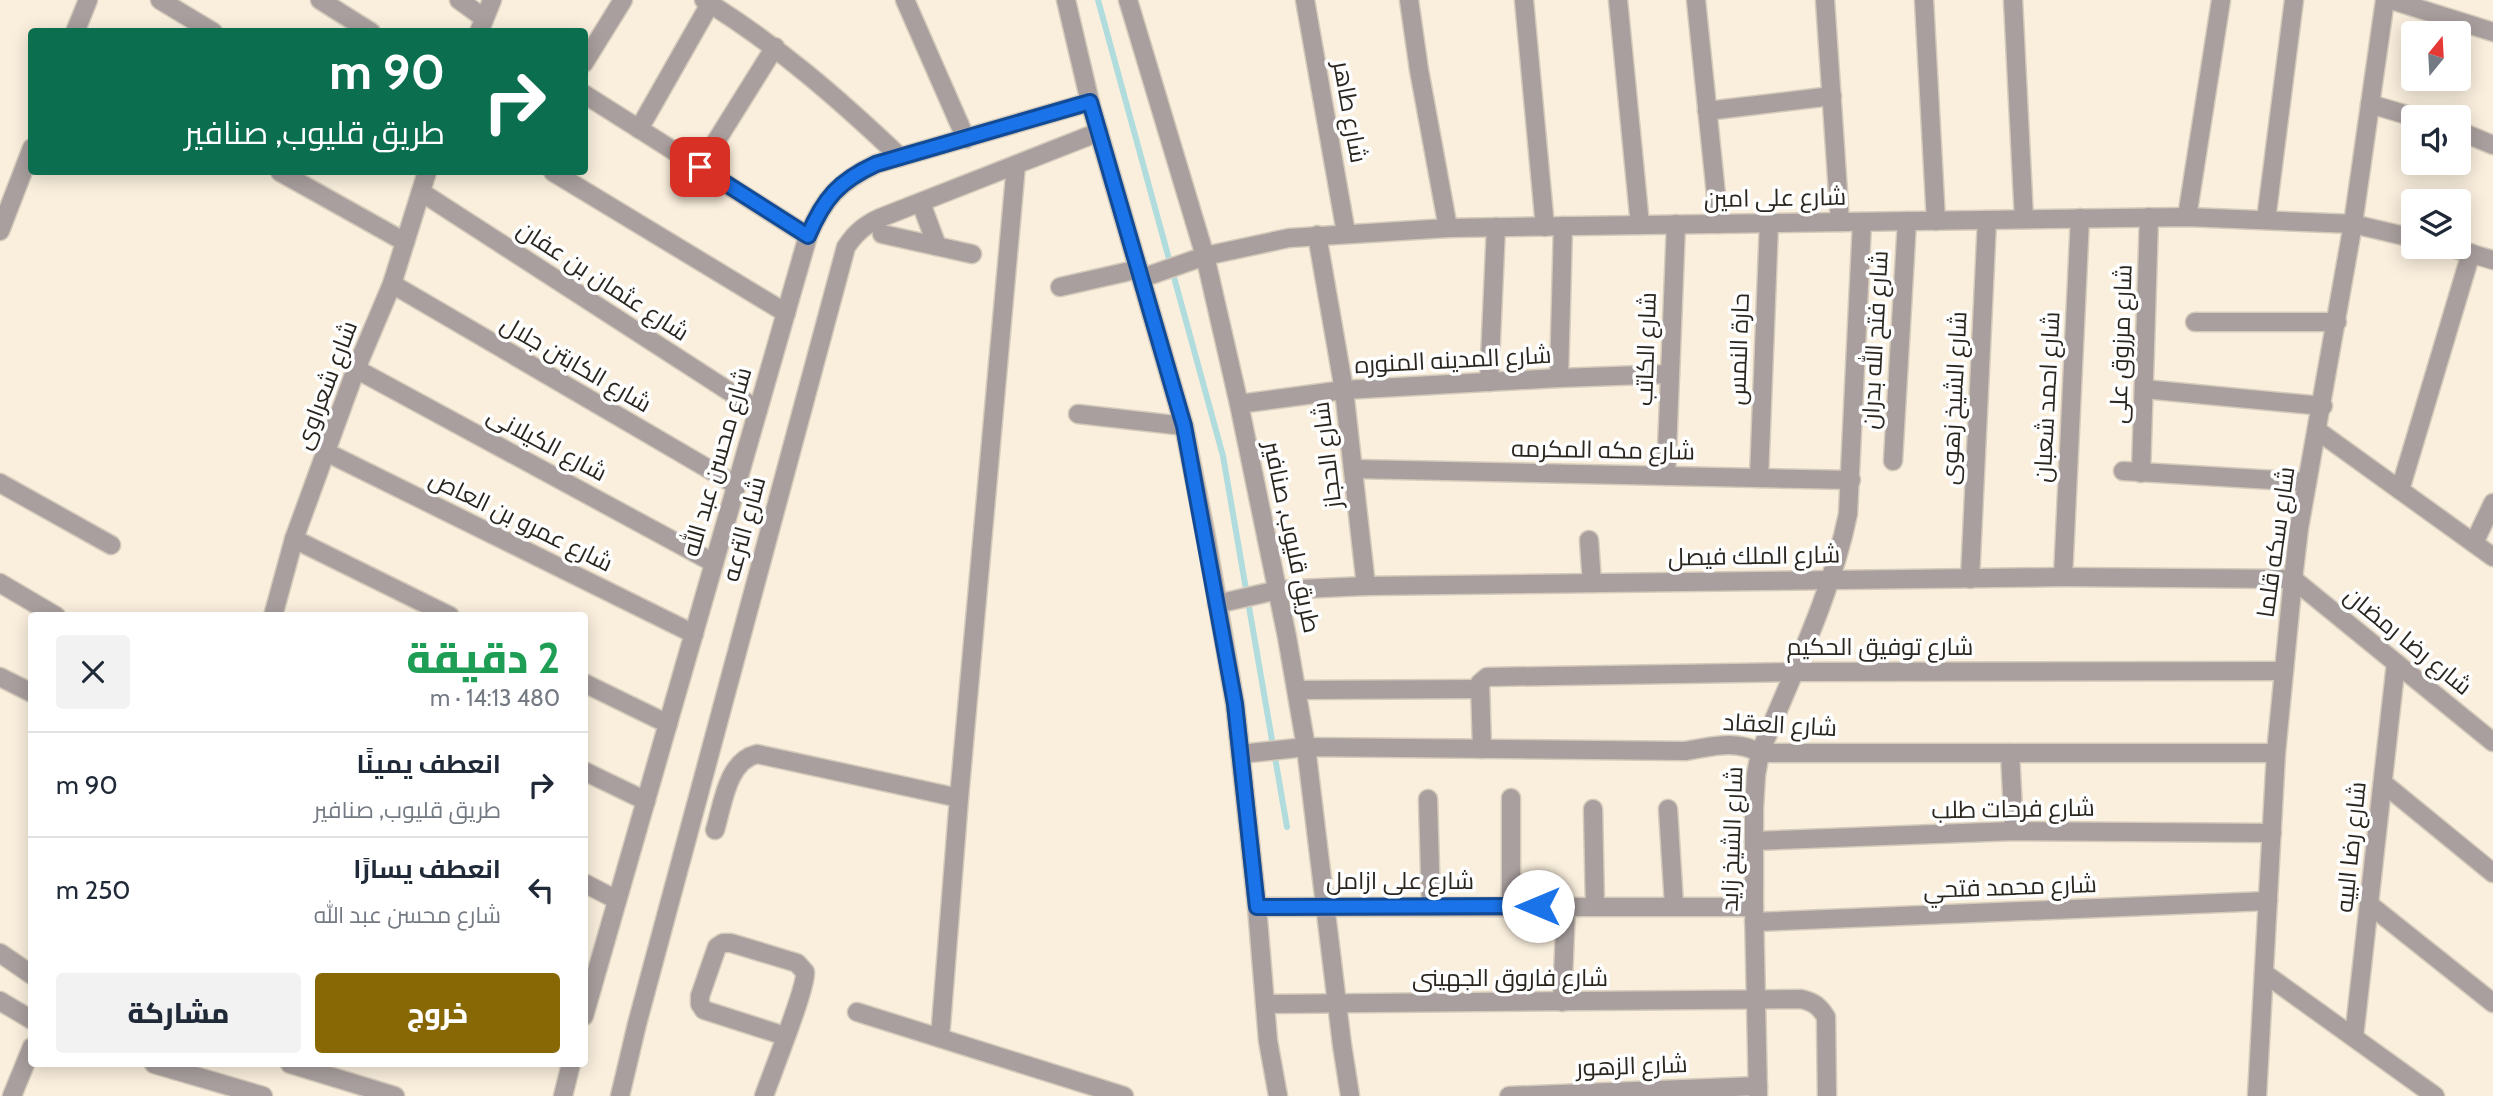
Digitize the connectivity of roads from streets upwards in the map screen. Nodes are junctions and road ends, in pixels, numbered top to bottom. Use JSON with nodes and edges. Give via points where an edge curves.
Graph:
{"nodes":[{"id":1,"x":88,"y":0,"type":"edge"},
{"id":2,"x":160,"y":0,"type":"edge"},
{"id":3,"x":320,"y":0,"type":"edge"},
{"id":4,"x":459,"y":0,"type":"edge"},
{"id":5,"x":492,"y":0,"type":"edge"},
{"id":6,"x":623,"y":0,"type":"edge"},
{"id":7,"x":905,"y":0,"type":"edge"},
{"id":8,"x":1066,"y":0,"type":"edge"},
{"id":9,"x":1128,"y":0,"type":"edge"},
{"id":10,"x":1305,"y":0,"type":"edge"},
{"id":11,"x":1409,"y":0,"type":"edge"},
{"id":12,"x":1524,"y":0,"type":"edge"},
{"id":13,"x":1618,"y":0,"type":"edge"},
{"id":14,"x":1696,"y":0,"type":"edge"},
{"id":15,"x":1825,"y":0,"type":"edge"},
{"id":16,"x":1924,"y":0,"type":"edge"},
{"id":17,"x":2013,"y":0,"type":"edge"},
{"id":18,"x":2221,"y":0,"type":"edge"},
{"id":19,"x":2294,"y":0,"type":"edge"},
{"id":20,"x":2385,"y":0,"type":"edge"},
{"id":21,"x":2391,"y":0,"type":"edge"},
{"id":22,"x":707,"y":2,"type":"edge"},
{"id":23,"x":482,"y":27,"type":"edge"},
{"id":24,"x":77,"y":28,"type":"edge"},
{"id":25,"x":206,"y":28,"type":"edge"},
{"id":26,"x":365,"y":28,"type":"edge"},
{"id":27,"x":2493,"y":32,"type":"edge"},
{"id":28,"x":775,"y":47,"type":"junction"},
{"id":29,"x":588,"y":57,"type":"edge"},
{"id":30,"x":588,"y":96,"type":"edge"},
{"id":31,"x":1832,"y":96,"type":"junction"},
{"id":32,"x":1090,"y":102,"type":"junction"},
{"id":33,"x":2370,"y":104,"type":"junction"},
{"id":34,"x":1707,"y":111,"type":"junction"},
{"id":35,"x":2401,"y":113,"type":"edge"},
{"id":36,"x":639,"y":129,"type":"junction"},
{"id":37,"x":1099,"y":132,"type":"junction"},
{"id":38,"x":2471,"y":136,"type":"edge"},
{"id":39,"x":966,"y":139,"type":"junction"},
{"id":40,"x":2493,"y":145,"type":"edge"},
{"id":41,"x":900,"y":157,"type":"junction"},
{"id":42,"x":28,"y":158,"type":"edge"},
{"id":43,"x":1016,"y":165,"type":"junction"},
{"id":44,"x":700,"y":167,"type":"junction"},
{"id":45,"x":286,"y":175,"type":"edge"},
{"id":46,"x":426,"y":175,"type":"edge"},
{"id":47,"x":558,"y":175,"type":"edge"},
{"id":48,"x":422,"y":192,"type":"junction"},
{"id":49,"x":921,"y":203,"type":"junction"},
{"id":50,"x":2149,"y":217,"type":"junction"},
{"id":51,"x":2187,"y":217,"type":"junction"},
{"id":52,"x":2080,"y":218,"type":"junction"},
{"id":53,"x":2024,"y":219,"type":"junction"},
{"id":54,"x":1987,"y":220,"type":"junction"},
{"id":55,"x":2266,"y":220,"type":"junction"},
{"id":56,"x":1907,"y":221,"type":"junction"},
{"id":57,"x":1936,"y":221,"type":"junction"},
{"id":58,"x":1840,"y":222,"type":"junction"},
{"id":59,"x":1863,"y":222,"type":"junction"},
{"id":60,"x":1769,"y":223,"type":"junction"},
{"id":61,"x":1719,"y":224,"type":"junction"},
{"id":62,"x":2353,"y":224,"type":"junction"},
{"id":63,"x":1640,"y":225,"type":"junction"},
{"id":64,"x":1676,"y":225,"type":"junction"},
{"id":65,"x":1563,"y":226,"type":"junction"},
{"id":66,"x":1496,"y":227,"type":"junction"},
{"id":67,"x":1545,"y":227,"type":"junction"},
{"id":68,"x":1448,"y":228,"type":"junction"},
{"id":69,"x":0,"y":231,"type":"edge"},
{"id":70,"x":1346,"y":233,"type":"junction"},
{"id":71,"x":882,"y":234,"type":"dead end"},
{"id":72,"x":2401,"y":234,"type":"edge"},
{"id":73,"x":1317,"y":235,"type":"junction"},
{"id":74,"x":808,"y":236,"type":"junction"},
{"id":75,"x":405,"y":242,"type":"junction"},
{"id":76,"x":937,"y":246,"type":"junction"},
{"id":77,"x":2471,"y":253,"type":"edge"},
{"id":78,"x":972,"y":254,"type":"dead end"},
{"id":79,"x":1205,"y":256,"type":"junction"},
{"id":80,"x":2469,"y":259,"type":"edge"},
{"id":81,"x":2493,"y":260,"type":"edge"},
{"id":82,"x":1141,"y":273,"type":"junction"},
{"id":83,"x":392,"y":284,"type":"junction"},
{"id":84,"x":1060,"y":287,"type":"dead end"},
{"id":85,"x":786,"y":313,"type":"junction"},
{"id":86,"x":2195,"y":321,"type":"dead end"},
{"id":87,"x":2337,"y":322,"type":"junction"},
{"id":88,"x":356,"y":369,"type":"junction"},
{"id":89,"x":1670,"y":374,"type":"junction"},
{"id":90,"x":1559,"y":378,"type":"junction"},
{"id":91,"x":1489,"y":382,"type":"junction"},
{"id":92,"x":2144,"y":389,"type":"junction"},
{"id":93,"x":1344,"y":390,"type":"junction"},
{"id":94,"x":1239,"y":404,"type":"junction"},
{"id":95,"x":2323,"y":406,"type":"junction"},
{"id":96,"x":758,"y":410,"type":"junction"},
{"id":97,"x":1079,"y":414,"type":"dead end"},
{"id":98,"x":1184,"y":426,"type":"junction"},
{"id":99,"x":2318,"y":431,"type":"junction"},
{"id":100,"x":326,"y":452,"type":"junction"},
{"id":101,"x":1893,"y":461,"type":"dead end"},
{"id":102,"x":1355,"y":469,"type":"junction"},
{"id":103,"x":1665,"y":476,"type":"junction"},
{"id":104,"x":1759,"y":478,"type":"junction"},
{"id":105,"x":1851,"y":480,"type":"junction"},
{"id":106,"x":2307,"y":482,"type":"junction"},
{"id":107,"x":0,"y":483,"type":"edge"},
{"id":108,"x":736,"y":485,"type":"junction"},
{"id":109,"x":2400,"y":490,"type":"junction"},
{"id":110,"x":2493,"y":503,"type":"edge"},
{"id":111,"x":294,"y":539,"type":"junction"},
{"id":112,"x":1589,"y":540,"type":"dead end"},
{"id":113,"x":2474,"y":543,"type":"junction"},
{"id":114,"x":111,"y":545,"type":"dead end"},
{"id":115,"x":2493,"y":557,"type":"edge"},
{"id":116,"x":714,"y":562,"type":"junction"},
{"id":117,"x":2063,"y":577,"type":"junction"},
{"id":118,"x":1831,"y":579,"type":"junction"},
{"id":119,"x":1970,"y":579,"type":"junction"},
{"id":120,"x":2293,"y":579,"type":"junction"},
{"id":121,"x":0,"y":583,"type":"edge"},
{"id":122,"x":1591,"y":583,"type":"junction"},
{"id":123,"x":1366,"y":586,"type":"junction"},
{"id":124,"x":1278,"y":590,"type":"junction"},
{"id":125,"x":1217,"y":604,"type":"junction"},
{"id":126,"x":49,"y":612,"type":"edge"},
{"id":127,"x":274,"y":612,"type":"edge"},
{"id":128,"x":442,"y":612,"type":"edge"},
{"id":129,"x":694,"y":634,"type":"junction"},
{"id":130,"x":2396,"y":663,"type":"junction"},
{"id":131,"x":2284,"y":671,"type":"junction"},
{"id":132,"x":1793,"y":672,"type":"junction"},
{"id":133,"x":0,"y":677,"type":"edge"},
{"id":134,"x":588,"y":684,"type":"edge"},
{"id":135,"x":1480,"y":686,"type":"junction"},
{"id":136,"x":1298,"y":690,"type":"junction"},
{"id":137,"x":28,"y":691,"type":"edge"},
{"id":138,"x":668,"y":724,"type":"junction"},
{"id":139,"x":2493,"y":742,"type":"edge"},
{"id":140,"x":1306,"y":747,"type":"junction"},
{"id":141,"x":1482,"y":749,"type":"junction"},
{"id":142,"x":1760,"y":753,"type":"junction"},
{"id":143,"x":2010,"y":753,"type":"junction"},
{"id":144,"x":2276,"y":753,"type":"junction"},
{"id":145,"x":1241,"y":754,"type":"junction"},
{"id":146,"x":588,"y":773,"type":"edge"},
{"id":147,"x":2383,"y":783,"type":"junction"},
{"id":148,"x":959,"y":798,"type":"junction"},
{"id":149,"x":1511,"y":798,"type":"dead end"},
{"id":150,"x":1427,"y":799,"type":"dead end"},
{"id":151,"x":646,"y":801,"type":"junction"},
{"id":152,"x":1593,"y":809,"type":"dead end"},
{"id":153,"x":1668,"y":809,"type":"dead end"},
{"id":154,"x":715,"y":830,"type":"dead end"},
{"id":155,"x":2014,"y":831,"type":"junction"},
{"id":156,"x":2272,"y":833,"type":"junction"},
{"id":157,"x":1754,"y":841,"type":"junction"},
{"id":158,"x":2493,"y":873,"type":"edge"},
{"id":159,"x":588,"y":885,"type":"edge"},
{"id":160,"x":617,"y":901,"type":"junction"},
{"id":161,"x":2268,"y":901,"type":"junction"},
{"id":162,"x":1566,"y":905,"type":"junction"},
{"id":163,"x":1674,"y":905,"type":"junction"},
{"id":164,"x":2370,"y":905,"type":"junction"},
{"id":165,"x":1326,"y":906,"type":"junction"},
{"id":166,"x":1431,"y":906,"type":"junction"},
{"id":167,"x":1511,"y":906,"type":"junction"},
{"id":168,"x":1595,"y":906,"type":"junction"},
{"id":169,"x":1257,"y":907,"type":"junction"},
{"id":170,"x":1754,"y":914,"type":"junction"},
{"id":171,"x":0,"y":953,"type":"edge"},
{"id":172,"x":28,"y":972,"type":"edge"},
{"id":173,"x":2264,"y":973,"type":"junction"},
{"id":174,"x":0,"y":1001,"type":"edge"},
{"id":175,"x":588,"y":1001,"type":"edge"},
{"id":176,"x":1756,"y":1001,"type":"junction"},
{"id":177,"x":1562,"y":1002,"type":"junction"},
{"id":178,"x":1337,"y":1003,"type":"junction"},
{"id":179,"x":2493,"y":1003,"type":"edge"},
{"id":180,"x":1265,"y":1004,"type":"junction"},
{"id":181,"x":857,"y":1012,"type":"dead end"},
{"id":182,"x":28,"y":1018,"type":"edge"},
{"id":183,"x":785,"y":1036,"type":"junction"},
{"id":184,"x":2354,"y":1037,"type":"junction"},
{"id":185,"x":940,"y":1038,"type":"junction"},
{"id":186,"x":28,"y":1057,"type":"edge"},
{"id":187,"x":164,"y":1067,"type":"edge"},
{"id":188,"x":300,"y":1067,"type":"edge"},
{"id":189,"x":571,"y":1067,"type":"edge"},
{"id":190,"x":1758,"y":1091,"type":"edge"},
{"id":191,"x":12,"y":1096,"type":"edge"},
{"id":192,"x":263,"y":1096,"type":"edge"},
{"id":193,"x":395,"y":1096,"type":"edge"},
{"id":194,"x":563,"y":1096,"type":"edge"},
{"id":195,"x":620,"y":1096,"type":"edge"},
{"id":196,"x":764,"y":1096,"type":"edge"},
{"id":197,"x":1124,"y":1096,"type":"edge"},
{"id":198,"x":1278,"y":1096,"type":"edge"},
{"id":199,"x":1350,"y":1096,"type":"edge"},
{"id":200,"x":1509,"y":1096,"type":"edge"},
{"id":201,"x":1827,"y":1096,"type":"edge"},
{"id":202,"x":2257,"y":1096,"type":"edge"},
{"id":203,"x":2435,"y":1096,"type":"edge"}],
"edges":[{"from":1,"to":24,"type":"street"},
{"from":2,"to":25,"type":"street"},
{"from":3,"to":26,"type":"street"},
{"from":4,"to":23,"type":"street"},
{"from":5,"to":23,"type":"street"},
{"from":6,"to":29,"type":"street"},
{"from":7,"to":39,"type":"street"},
{"from":8,"to":32,"type":"street"},
{"from":9,"to":79,"type":"street","name":"طريق قليوب, صنافير"},
{"from":10,"to":70,"type":"street","name":"شارع طاهر"},
{"from":11,"to":68,"type":"street"},
{"from":12,"to":67,"type":"street"},
{"from":13,"to":63,"type":"street"},
{"from":14,"to":34,"type":"street"},
{"from":15,"to":31,"type":"street"},
{"from":16,"to":57,"type":"street"},
{"from":17,"to":53,"type":"street"},
{"from":18,"to":51,"type":"street"},
{"from":19,"to":55,"type":"street"},
{"from":20,"to":33,"type":"street","name":"شارع سكه قلما"},
{"from":21,"to":27,"type":"street"},
{"from":22,"to":28,"type":"street"},
{"from":22,"to":36,"type":"street"},
{"from":28,"to":41,"type":"street"},
{"from":28,"to":44,"type":"street"},
{"from":30,"to":36,"type":"street"},
{"from":31,"to":34,"type":"street"},
{"from":31,"to":58,"type":"street"},
{"from":32,"to":37,"type":"street"},
{"from":32,"to":39,"type":"street","name":"شارع محسن عبد الله"},
{"from":33,"to":35,"type":"street"},
{"from":33,"to":62,"type":"street","name":"شارع سكه قلما"},
{"from":34,"to":61,"type":"street"},
{"from":36,"to":44,"type":"street"},
{"from":37,"to":43,"type":"street","name":"شارع الترعه"},
{"from":37,"to":82,"type":"street"},
{"from":38,"to":40,"type":"street"},
{"from":39,"to":41,"type":"street","name":"شارع محسن عبد الله"},
{"from":41,"to":74,"type":"street","name":"شارع محسن عبد الله","via":[[853,175],[833,191]]},
{"from":42,"to":69,"type":"street"},
{"from":43,"to":49,"type":"street","name":"شارع الترعه"},
{"from":43,"to":148,"type":"street"},
{"from":44,"to":74,"type":"street"},
{"from":45,"to":75,"type":"street"},
{"from":46,"to":48,"type":"street","name":"شارع شعراوى"},
{"from":47,"to":85,"type":"street"},
{"from":48,"to":75,"type":"street","name":"شارع شعراوى"},
{"from":48,"to":96,"type":"street","name":"شارع عثمان بن عفان"},
{"from":49,"to":76,"type":"street"},
{"from":49,"to":195,"type":"street","name":"شارع الترعه","via":[[866,224],[846,247]]},
{"from":50,"to":51,"type":"street","name":"شارع على امين"},
{"from":50,"to":52,"type":"street","name":"شارع على امين"},
{"from":50,"to":92,"type":"street","name":"شارع مرزوق على"},
{"from":51,"to":55,"type":"street","name":"شارع على امين"},
{"from":52,"to":53,"type":"street","name":"شارع على امين"},
{"from":52,"to":117,"type":"street","name":"شارع احمد شعبان"},
{"from":53,"to":54,"type":"street","name":"شارع على امين"},
{"from":54,"to":57,"type":"street","name":"شارع على امين"},
{"from":54,"to":119,"type":"street","name":"شارع الشيخ زهوى"},
{"from":55,"to":62,"type":"street","name":"شارع على امين"},
{"from":56,"to":57,"type":"street","name":"شارع على امين"},
{"from":56,"to":59,"type":"street","name":"شارع على امين"},
{"from":56,"to":101,"type":"street","name":"شارع فتح الله بدران"},
{"from":58,"to":59,"type":"street","name":"شارع على امين"},
{"from":58,"to":60,"type":"street","name":"شارع على امين"},
{"from":59,"to":105,"type":"street","name":"شارع الشيخ زايد"},
{"from":60,"to":61,"type":"street","name":"شارع على امين"},
{"from":60,"to":104,"type":"street","name":"حارة النمس"},
{"from":61,"to":64,"type":"street","name":"شارع على امين"},
{"from":62,"to":72,"type":"street","name":"شارع على امين"},
{"from":62,"to":87,"type":"street","name":"شارع سكه قلما"},
{"from":63,"to":64,"type":"street","name":"شارع على امين"},
{"from":63,"to":65,"type":"street","name":"شارع على امين"},
{"from":64,"to":89,"type":"street","name":"شارع الكاتب"},
{"from":65,"to":67,"type":"street","name":"شارع على امين"},
{"from":65,"to":90,"type":"street"},
{"from":66,"to":67,"type":"street","name":"شارع على امين"},
{"from":66,"to":68,"type":"street","name":"شارع على امين"},
{"from":66,"to":91,"type":"street"},
{"from":68,"to":70,"type":"street","name":"شارع على امين"},
{"from":70,"to":73,"type":"street","name":"شارع على امين"},
{"from":71,"to":76,"type":"street"},
{"from":73,"to":79,"type":"street","name":"شارع على امين"},
{"from":73,"to":93,"type":"street","name":"شارع الحجاز"},
{"from":74,"to":85,"type":"street","name":"شارع محسن عبد الله"},
{"from":75,"to":83,"type":"street","name":"شارع شعراوى"},
{"from":76,"to":78,"type":"street"},
{"from":77,"to":81,"type":"street"},
{"from":79,"to":82,"type":"street","name":"شارع على امين"},
{"from":79,"to":94,"type":"street","name":"طريق قليوب, صنافير"},
{"from":80,"to":109,"type":"street"},
{"from":82,"to":84,"type":"street","name":"شارع على امين"},
{"from":82,"to":98,"type":"street"},
{"from":83,"to":88,"type":"street","name":"شارع شعراوى"},
{"from":83,"to":108,"type":"street","name":"شارع الكابتن جلال"},
{"from":85,"to":96,"type":"street","name":"شارع محسن عبد الله"},
{"from":86,"to":87,"type":"street"},
{"from":87,"to":95,"type":"street","name":"شارع سكه قلما"},
{"from":88,"to":100,"type":"street","name":"شارع شعراوى"},
{"from":88,"to":116,"type":"street","name":"شارع الكيلانى"},
{"from":89,"to":90,"type":"street","name":"شارع المدينه المنوره"},
{"from":89,"to":103,"type":"street","name":"شارع الكاتب"},
{"from":90,"to":91,"type":"street","name":"شارع المدينه المنوره"},
{"from":91,"to":93,"type":"street","name":"شارع المدينه المنوره"},
{"from":92,"to":95,"type":"street"},
{"from":92,"to":106,"type":"street","name":"شارع مرزوق على","via":[[2132,472]]},
{"from":93,"to":94,"type":"street","name":"شارع المدينه المنوره"},
{"from":93,"to":102,"type":"street","name":"شارع الحجاز"},
{"from":94,"to":124,"type":"street","name":"طريق قليوب, صنافير"},
{"from":95,"to":99,"type":"street","name":"شارع سكه قلما"},
{"from":96,"to":108,"type":"street","name":"شارع محسن عبد الله"},
{"from":97,"to":98,"type":"street"},
{"from":98,"to":125,"type":"street"},
{"from":99,"to":106,"type":"street","name":"شارع سكه قلما"},
{"from":99,"to":109,"type":"street"},
{"from":100,"to":111,"type":"street","name":"شارع شعراوى"},
{"from":100,"to":129,"type":"street","name":"شارع عمرو بن العاص"},
{"from":102,"to":103,"type":"street","name":"شارع مكه المكرمه"},
{"from":102,"to":123,"type":"street","name":"شارع الحجاز"},
{"from":103,"to":104,"type":"street","name":"شارع مكه المكرمه"},
{"from":104,"to":105,"type":"street","name":"شارع مكه المكرمه"},
{"from":105,"to":118,"type":"street","name":"شارع الشيخ زايد","via":[[1846,525]]},
{"from":106,"to":120,"type":"street","name":"شارع سكه قلما"},
{"from":107,"to":114,"type":"street"},
{"from":108,"to":116,"type":"street","name":"شارع محسن عبد الله"},
{"from":109,"to":113,"type":"street"},
{"from":110,"to":113,"type":"street"},
{"from":111,"to":127,"type":"street","name":"شارع شعراوى"},
{"from":111,"to":128,"type":"street"},
{"from":112,"to":122,"type":"street"},
{"from":113,"to":115,"type":"street"},
{"from":116,"to":129,"type":"street","name":"شارع محسن عبد الله"},
{"from":117,"to":119,"type":"street","name":"شارع الملك فيصل"},
{"from":117,"to":120,"type":"street","name":"شارع الملك فيصل"},
{"from":118,"to":119,"type":"street","name":"شارع الملك فيصل"},
{"from":118,"to":122,"type":"street","name":"شارع الملك فيصل"},
{"from":118,"to":132,"type":"street","name":"شارع الشيخ زايد"},
{"from":120,"to":130,"type":"street","name":"شارع رضا رمضان"},
{"from":120,"to":131,"type":"street","name":"شارع سكه قلما"},
{"from":121,"to":126,"type":"street"},
{"from":122,"to":123,"type":"street","name":"شارع الملك فيصل"},
{"from":123,"to":124,"type":"street","name":"شارع الملك فيصل"},
{"from":124,"to":125,"type":"street","name":"شارع الملك فيصل"},
{"from":124,"to":136,"type":"street","name":"طريق قليوب, صنافير"},
{"from":125,"to":145,"type":"street"},
{"from":129,"to":138,"type":"street","name":"شارع محسن عبد الله"},
{"from":130,"to":139,"type":"street","name":"شارع رضا رمضان"},
{"from":130,"to":147,"type":"street","name":"شارع رضا البيه"},
{"from":131,"to":132,"type":"street","name":"شارع توفيق الحكيم"},
{"from":131,"to":144,"type":"street","name":"شارع سكه قلما"},
{"from":132,"to":135,"type":"street","name":"شارع توفيق الحكيم","via":[[1487,677]]},
{"from":132,"to":142,"type":"street","name":"شارع الشيخ زايد"},
{"from":133,"to":137,"type":"street"},
{"from":134,"to":138,"type":"street"},
{"from":135,"to":136,"type":"street","name":"شارع توفيق الحكيم"},
{"from":135,"to":141,"type":"street"},
{"from":136,"to":140,"type":"street","name":"طريق قليوب, صنافير"},
{"from":138,"to":151,"type":"street","name":"شارع محسن عبد الله"},
{"from":140,"to":141,"type":"street","name":"شارع العقاد"},
{"from":140,"to":145,"type":"street","name":"شارع العقاد"},
{"from":140,"to":165,"type":"street","name":"طريق قليوب, صنافير"},
{"from":141,"to":142,"type":"street","name":"شارع العقاد","via":[[1685,751],[1728,744]]},
{"from":142,"to":143,"type":"street","name":"شارع العقاد"},
{"from":142,"to":157,"type":"street","name":"شارع الشيخ زايد"},
{"from":143,"to":144,"type":"street","name":"شارع العقاد"},
{"from":143,"to":155,"type":"street"},
{"from":144,"to":156,"type":"street","name":"شارع سكه قلما"},
{"from":145,"to":169,"type":"street"},
{"from":146,"to":151,"type":"street"},
{"from":147,"to":158,"type":"street"},
{"from":147,"to":164,"type":"street","name":"شارع رضا البيه"},
{"from":148,"to":154,"type":"street","via":[[757,754],[747,756],[734,771]]},
{"from":148,"to":185,"type":"street"},
{"from":149,"to":167,"type":"street"},
{"from":150,"to":166,"type":"street"},
{"from":151,"to":160,"type":"street","name":"شارع محسن عبد الله"},
{"from":152,"to":168,"type":"street"},
{"from":153,"to":163,"type":"street"},
{"from":155,"to":156,"type":"street","name":"شارع فرحات طلب"},
{"from":155,"to":157,"type":"street","name":"شارع فرحات طلب"},
{"from":156,"to":161,"type":"street","name":"شارع سكه قلما"},
{"from":157,"to":170,"type":"street","name":"شارع الشيخ زايد"},
{"from":159,"to":160,"type":"street"},
{"from":160,"to":175,"type":"street","name":"شارع محسن عبد الله"},
{"from":161,"to":170,"type":"street","name":"شارع محمد فتحي"},
{"from":161,"to":173,"type":"street","name":"شارع سكه قلما"},
{"from":162,"to":167,"type":"street","name":"شارع على ازامل"},
{"from":162,"to":168,"type":"street","name":"شارع على ازامل"},
{"from":162,"to":177,"type":"street"},
{"from":163,"to":168,"type":"street","name":"شارع على ازامل"},
{"from":163,"to":170,"type":"street","name":"شارع على ازامل"},
{"from":164,"to":179,"type":"street"},
{"from":164,"to":184,"type":"street","name":"شارع رضا البيه"},
{"from":165,"to":166,"type":"street","name":"شارع على ازامل"},
{"from":165,"to":169,"type":"street","name":"شارع على ازامل"},
{"from":165,"to":178,"type":"street","name":"طريق قليوب, صنافير"},
{"from":166,"to":167,"type":"street","name":"شارع على ازامل"},
{"from":169,"to":180,"type":"street"},
{"from":170,"to":176,"type":"street","name":"شارع الشيخ زايد"},
{"from":171,"to":172,"type":"street"},
{"from":173,"to":184,"type":"street"},
{"from":173,"to":202,"type":"street","name":"شارع سكه قلما"},
{"from":174,"to":182,"type":"street"},
{"from":176,"to":177,"type":"street","name":"شارع فاروق الجهينى"},
{"from":176,"to":190,"type":"street","name":"شارع الشيخ زايد"},
{"from":176,"to":201,"type":"street","name":"شارع فاروق الجهينى","via":[[1801,999],[1821,1008],[1826,1017]]},
{"from":177,"to":178,"type":"street","name":"شارع فاروق الجهينى"},
{"from":178,"to":180,"type":"street","name":"شارع فاروق الجهينى"},
{"from":178,"to":199,"type":"street","name":"طريق قليوب, صنافير"},
{"from":180,"to":198,"type":"street"},
{"from":181,"to":185,"type":"street"},
{"from":183,"to":183,"type":"street","via":[[704,1010],[700,996],[716,947],[731,943],[802,967],[806,977]]},
{"from":183,"to":196,"type":"street"},
{"from":184,"to":203,"type":"street"},
{"from":185,"to":197,"type":"street"},
{"from":186,"to":191,"type":"street"},
{"from":187,"to":192,"type":"street"},
{"from":188,"to":193,"type":"street"},
{"from":189,"to":194,"type":"street"},
{"from":190,"to":200,"type":"street","name":"شارع الزهور"}]}
